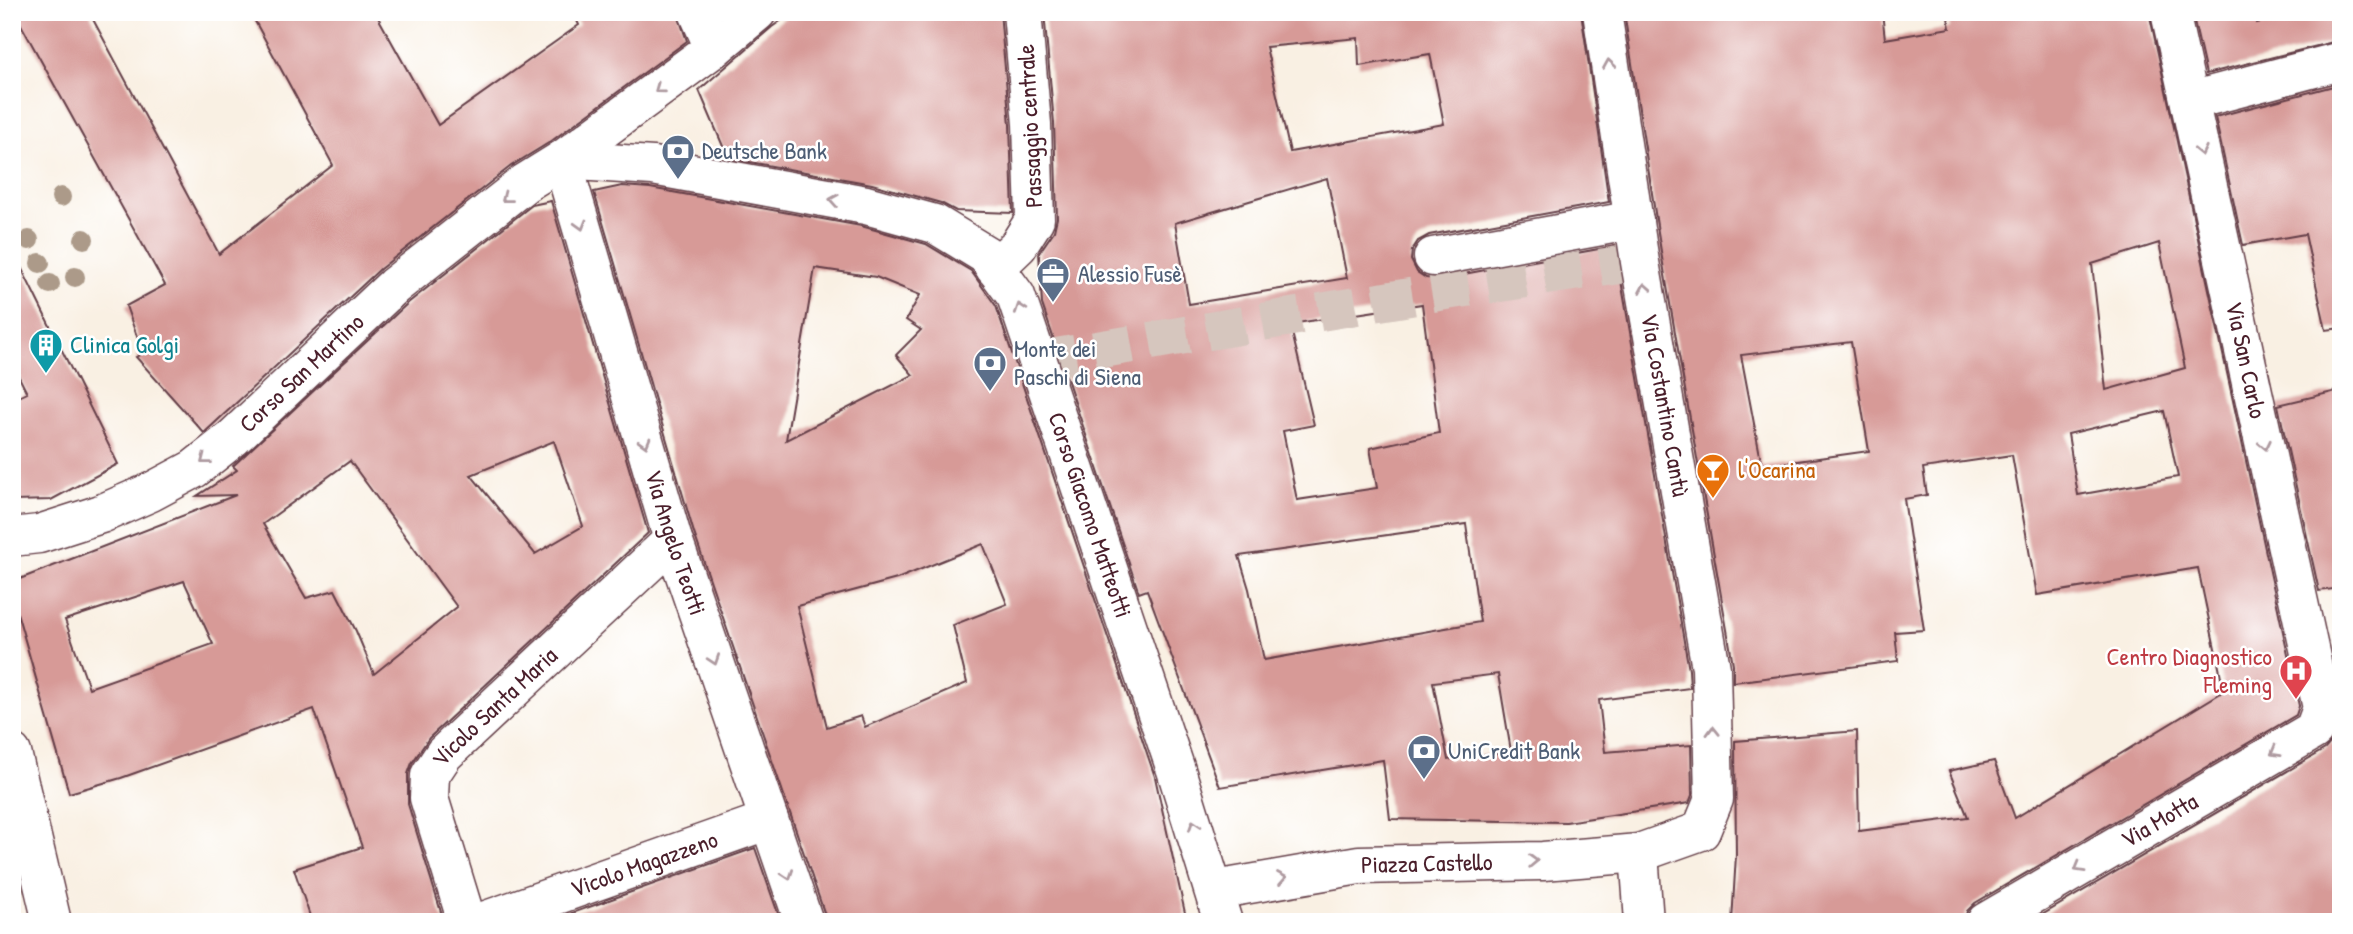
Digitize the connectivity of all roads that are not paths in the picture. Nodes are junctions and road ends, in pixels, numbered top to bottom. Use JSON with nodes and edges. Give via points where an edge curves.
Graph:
{"nodes":[{"id":1,"x":698,"y":12,"type":"edge"},
{"id":2,"x":757,"y":12,"type":"edge"},
{"id":3,"x":1022,"y":12,"type":"edge"},
{"id":4,"x":1602,"y":12,"type":"edge"},
{"id":5,"x":2170,"y":12,"type":"edge"},
{"id":6,"x":714,"y":48,"type":"junction"},
{"id":7,"x":2341,"y":61,"type":"edge"},
{"id":8,"x":2190,"y":101,"type":"junction"},
{"id":9,"x":562,"y":160,"type":"junction"},
{"id":10,"x":1634,"y":220,"type":"junction"},
{"id":11,"x":1433,"y":257,"type":"dead end"},
{"id":12,"x":995,"y":268,"type":"junction"},
{"id":13,"x":12,"y":537,"type":"edge"},
{"id":14,"x":674,"y":540,"type":"junction"},
{"id":15,"x":2326,"y":717,"type":"edge"},
{"id":16,"x":12,"y":753,"type":"edge"},
{"id":17,"x":1714,"y":799,"type":"joint"},
{"id":18,"x":769,"y":820,"type":"junction"},
{"id":19,"x":1639,"y":853,"type":"junction"},
{"id":20,"x":1219,"y":906,"type":"edge"},
{"id":21,"x":52,"y":922,"type":"edge"},
{"id":22,"x":467,"y":922,"type":"edge"},
{"id":23,"x":481,"y":922,"type":"edge"},
{"id":24,"x":804,"y":922,"type":"edge"},
{"id":25,"x":1644,"y":922,"type":"edge"},
{"id":26,"x":1986,"y":922,"type":"edge"}],
"edges":[{"from":1,"to":6,"type":"street"},
{"from":2,"to":6,"type":"street","name":"Corso San Martino"},
{"from":3,"to":12,"type":"street","name":"Passaggio centrale","via":[[1035,219],[1018,246]]},
{"from":10,"to":4,"type":"street","name":"Via Costantino Cantù","one_way":true},
{"from":5,"to":8,"type":"street","name":"Via San Carlo"},
{"from":6,"to":9,"type":"street","name":"Corso San Martino","one_way":true},
{"from":7,"to":8,"type":"street"},
{"from":8,"to":15,"type":"street","name":"Via San Carlo","one_way":true},
{"from":12,"to":9,"type":"street","name":"Corso Giacomo Matteotti","one_way":true,"via":[[986,255],[935,223],[866,205],[653,166]]},
{"from":9,"to":13,"type":"street","name":"Corso San Martino","one_way":true,"via":[[525,183],[394,286],[194,469],[101,514],[38,534]]},
{"from":9,"to":14,"type":"street","name":"Via Angelo Teotti","one_way":true},
{"from":10,"to":11,"type":"street"},
{"from":17,"to":10,"type":"street","name":"Via Costantino Cantù","one_way":true,"via":[[1711,668]]},
{"from":20,"to":12,"type":"street","name":"Corso Giacomo Matteotti","one_way":true,"via":[[1030,335],[1016,296]]},
{"from":14,"to":18,"type":"street","name":"Via Angelo Teotti","one_way":true},
{"from":14,"to":22,"type":"street","name":"Vicolo Santa Maria","via":[[444,754],[430,775],[429,798]]},
{"from":15,"to":26,"type":"street","name":"Via Motta","one_way":true,"via":[[2314,730]]},
{"from":16,"to":21,"type":"street"},
{"from":17,"to":19,"type":"street","name":"Piazza Castello","via":[[1701,831]]},
{"from":18,"to":23,"type":"street","name":"Vicolo Magazzeno"},
{"from":18,"to":24,"type":"street","name":"Via Angelo Teotti","one_way":true},
{"from":20,"to":19,"type":"street","name":"Piazza Castello","one_way":true,"via":[[1359,864],[1543,861]]},
{"from":19,"to":25,"type":"street"}]}
